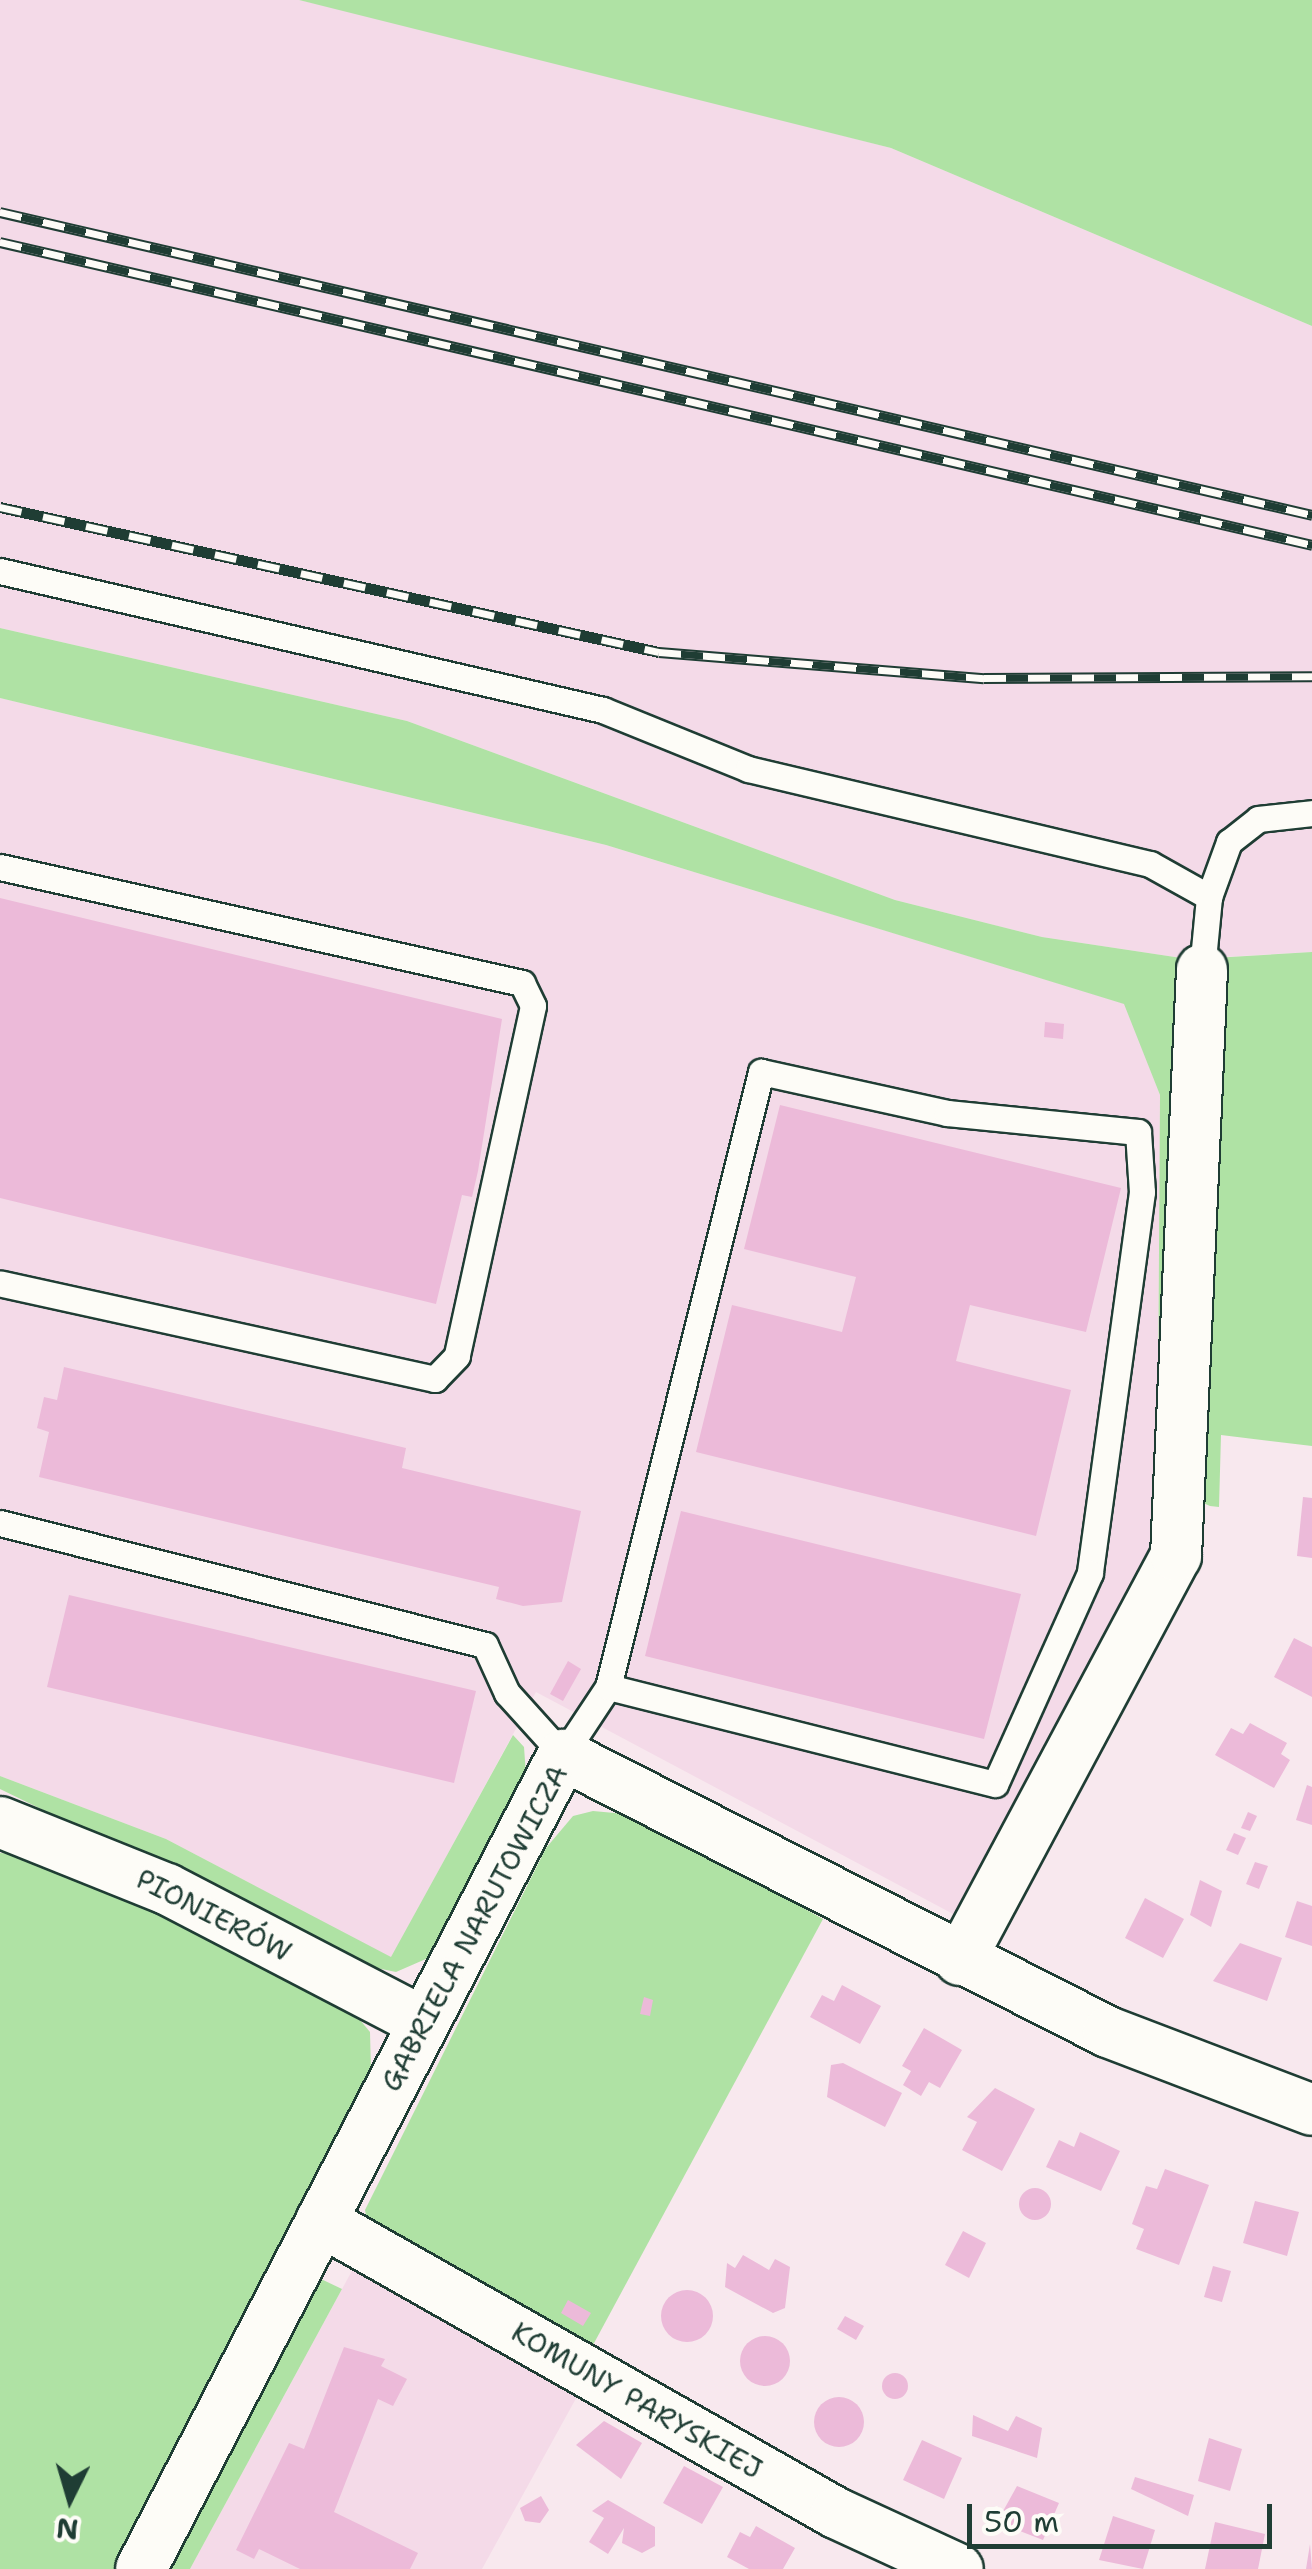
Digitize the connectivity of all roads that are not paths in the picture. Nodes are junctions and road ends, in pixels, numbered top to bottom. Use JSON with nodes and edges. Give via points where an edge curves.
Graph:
{"nodes":[{"id":1,"x":0,"y":570,"type":"edge"},
{"id":2,"x":1312,"y":812,"type":"edge"},
{"id":3,"x":0,"y":867,"type":"edge"},
{"id":4,"x":1209,"y":897,"type":"junction"},
{"id":5,"x":1202,"y":970,"type":"joint"},
{"id":6,"x":0,"y":1283,"type":"edge"},
{"id":7,"x":0,"y":1523,"type":"edge"},
{"id":8,"x":608,"y":1687,"type":"junction"},
{"id":9,"x":564,"y":1755,"type":"junction"},
{"id":10,"x":0,"y":1822,"type":"edge"},
{"id":11,"x":960,"y":1960,"type":"junction"},
{"id":12,"x":422,"y":2022,"type":"junction"},
{"id":13,"x":1312,"y":2110,"type":"edge"},
{"id":14,"x":321,"y":2221,"type":"junction"},
{"id":15,"x":141,"y":2569,"type":"edge"},
{"id":16,"x":958,"y":2569,"type":"edge"}],
"edges":[{"from":1,"to":4,"type":"lane","via":[[604,710],[748,769],[1137,861]]},
{"from":2,"to":4,"type":"lane","via":[[1276,814],[1241,829]]},
{"from":3,"to":6,"type":"lane","via":[[522,983],[532,1006],[456,1356],[435,1379]]},
{"from":4,"to":5,"type":"lane"},
{"from":5,"to":11,"type":"street","via":[[1176,1556]]},
{"from":7,"to":9,"type":"lane","via":[[484,1644],[507,1693]]},
{"from":8,"to":8,"type":"lane","via":[[762,1072],[947,1113],[1138,1132],[1142,1192],[1090,1573],[995,1784]]},
{"from":8,"to":9,"type":"lane"},
{"from":9,"to":11,"type":"street","name":"GABRIELA NARUTOWICZA"},
{"from":9,"to":12,"type":"street","name":"GABRIELA NARUTOWICZA"},
{"from":10,"to":12,"type":"street","name":"PIONIERÓW","via":[[167,1889]]},
{"from":11,"to":13,"type":"street","name":"GABRIELA NARUTOWICZA","via":[[1210,2078]]},
{"from":12,"to":14,"type":"street","name":"GABRIELA NARUTOWICZA"},
{"from":14,"to":15,"type":"street","name":"GABRIELA NARUTOWICZA"},
{"from":14,"to":16,"type":"street","name":"KOMUNY PARYSKIEJ","via":[[836,2513]]}]}
